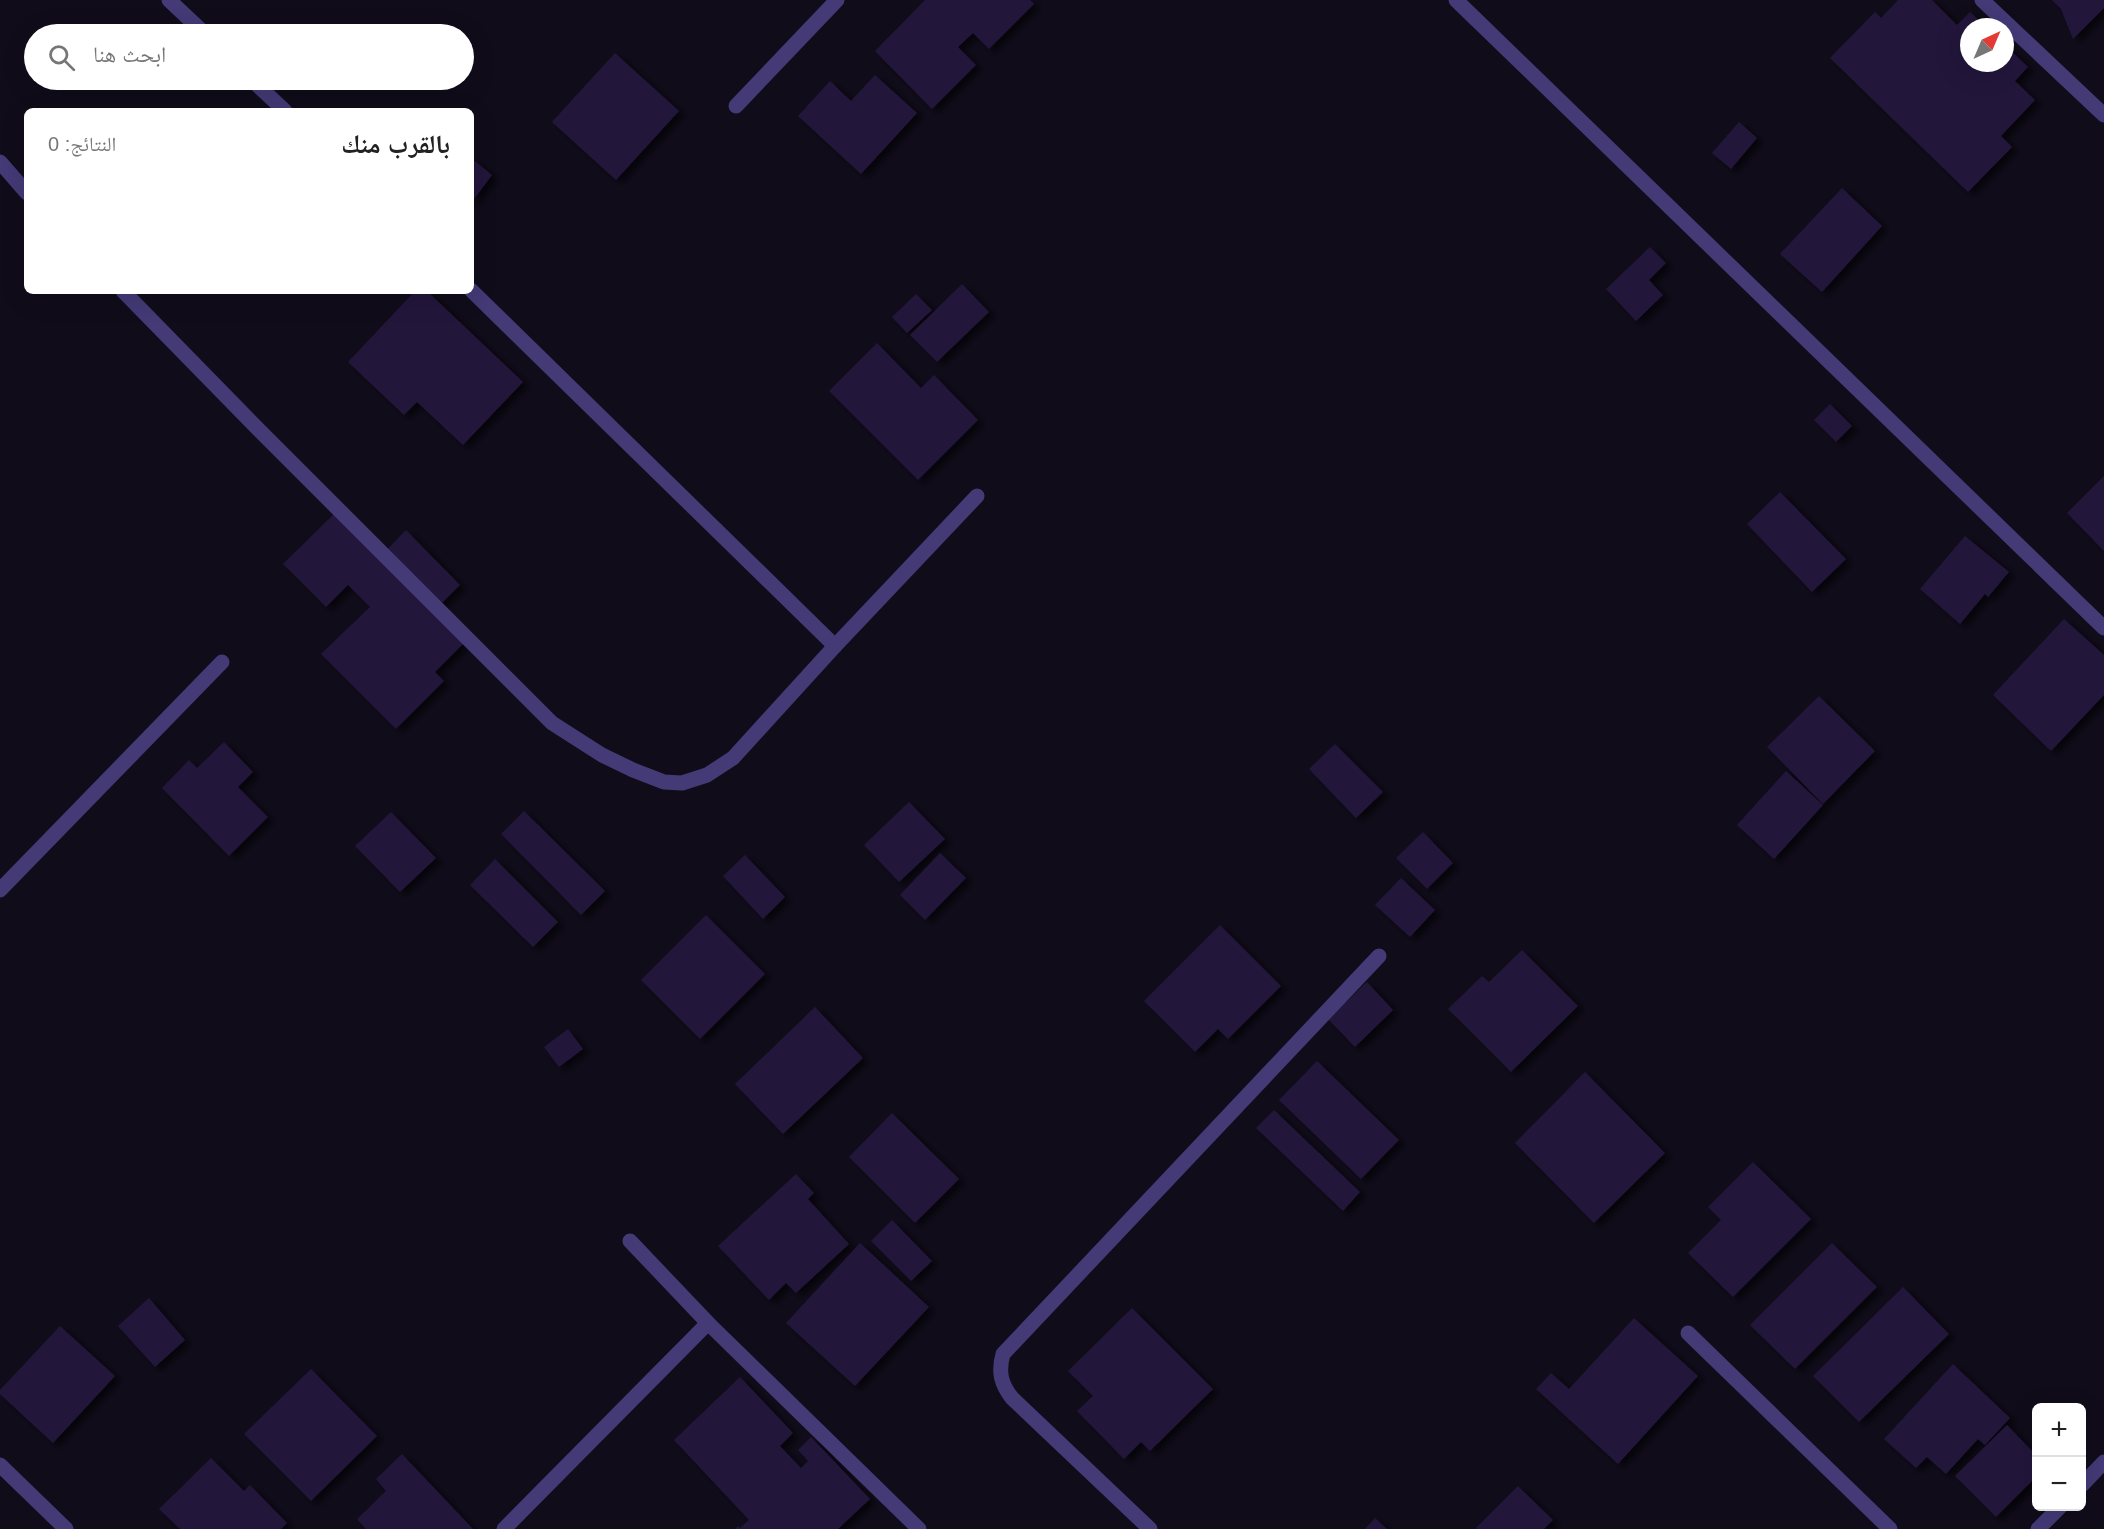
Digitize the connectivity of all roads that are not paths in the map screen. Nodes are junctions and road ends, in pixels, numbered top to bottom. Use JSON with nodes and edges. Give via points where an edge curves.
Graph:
{"nodes":[{"id":1,"x":169,"y":0,"type":"edge"},
{"id":2,"x":837,"y":0,"type":"edge"},
{"id":3,"x":1456,"y":0,"type":"edge"},
{"id":4,"x":1982,"y":0,"type":"edge"},
{"id":5,"x":194,"y":24,"type":"edge"},
{"id":6,"x":263,"y":90,"type":"edge"},
{"id":7,"x":736,"y":106,"type":"dead end"},
{"id":8,"x":282,"y":108,"type":"edge"},
{"id":9,"x":2104,"y":115,"type":"edge"},
{"id":10,"x":0,"y":162,"type":"edge"},
{"id":11,"x":24,"y":190,"type":"edge"},
{"id":12,"x":474,"y":293,"type":"edge"},
{"id":13,"x":126,"y":294,"type":"edge"},
{"id":14,"x":977,"y":496,"type":"dead end"},
{"id":15,"x":2104,"y":628,"type":"edge"},
{"id":16,"x":835,"y":646,"type":"junction"},
{"id":17,"x":222,"y":662,"type":"dead end"},
{"id":18,"x":0,"y":890,"type":"edge"},
{"id":19,"x":1379,"y":956,"type":"dead end"},
{"id":20,"x":630,"y":1241,"type":"dead end"},
{"id":21,"x":708,"y":1323,"type":"junction"},
{"id":22,"x":1688,"y":1333,"type":"dead end"},
{"id":23,"x":2104,"y":1462,"type":"edge"},
{"id":24,"x":0,"y":1465,"type":"edge"},
{"id":25,"x":2086,"y":1481,"type":"edge"},
{"id":26,"x":2056,"y":1511,"type":"edge"},
{"id":27,"x":514,"y":1526,"type":"edge"},
{"id":28,"x":66,"y":1529,"type":"edge"},
{"id":29,"x":919,"y":1529,"type":"edge"},
{"id":30,"x":1150,"y":1529,"type":"edge"},
{"id":31,"x":1890,"y":1529,"type":"edge"},
{"id":32,"x":2038,"y":1529,"type":"edge"}],
"edges":[{"from":1,"to":5,"type":"street"},
{"from":2,"to":7,"type":"street"},
{"from":3,"to":15,"type":"street"},
{"from":4,"to":9,"type":"street"},
{"from":6,"to":8,"type":"street"},
{"from":10,"to":11,"type":"street"},
{"from":12,"to":16,"type":"street"},
{"from":13,"to":16,"type":"street","via":[[552,723],[602,755],[664,782],[682,783],[707,775],[733,758]]},
{"from":14,"to":16,"type":"street"},
{"from":17,"to":18,"type":"street"},
{"from":19,"to":30,"type":"street","via":[[1003,1354],[1002,1384],[1012,1398]]},
{"from":20,"to":21,"type":"street"},
{"from":21,"to":27,"type":"street"},
{"from":21,"to":29,"type":"street"},
{"from":22,"to":31,"type":"street"},
{"from":23,"to":25,"type":"street"},
{"from":24,"to":28,"type":"street"},
{"from":26,"to":32,"type":"street"}]}
